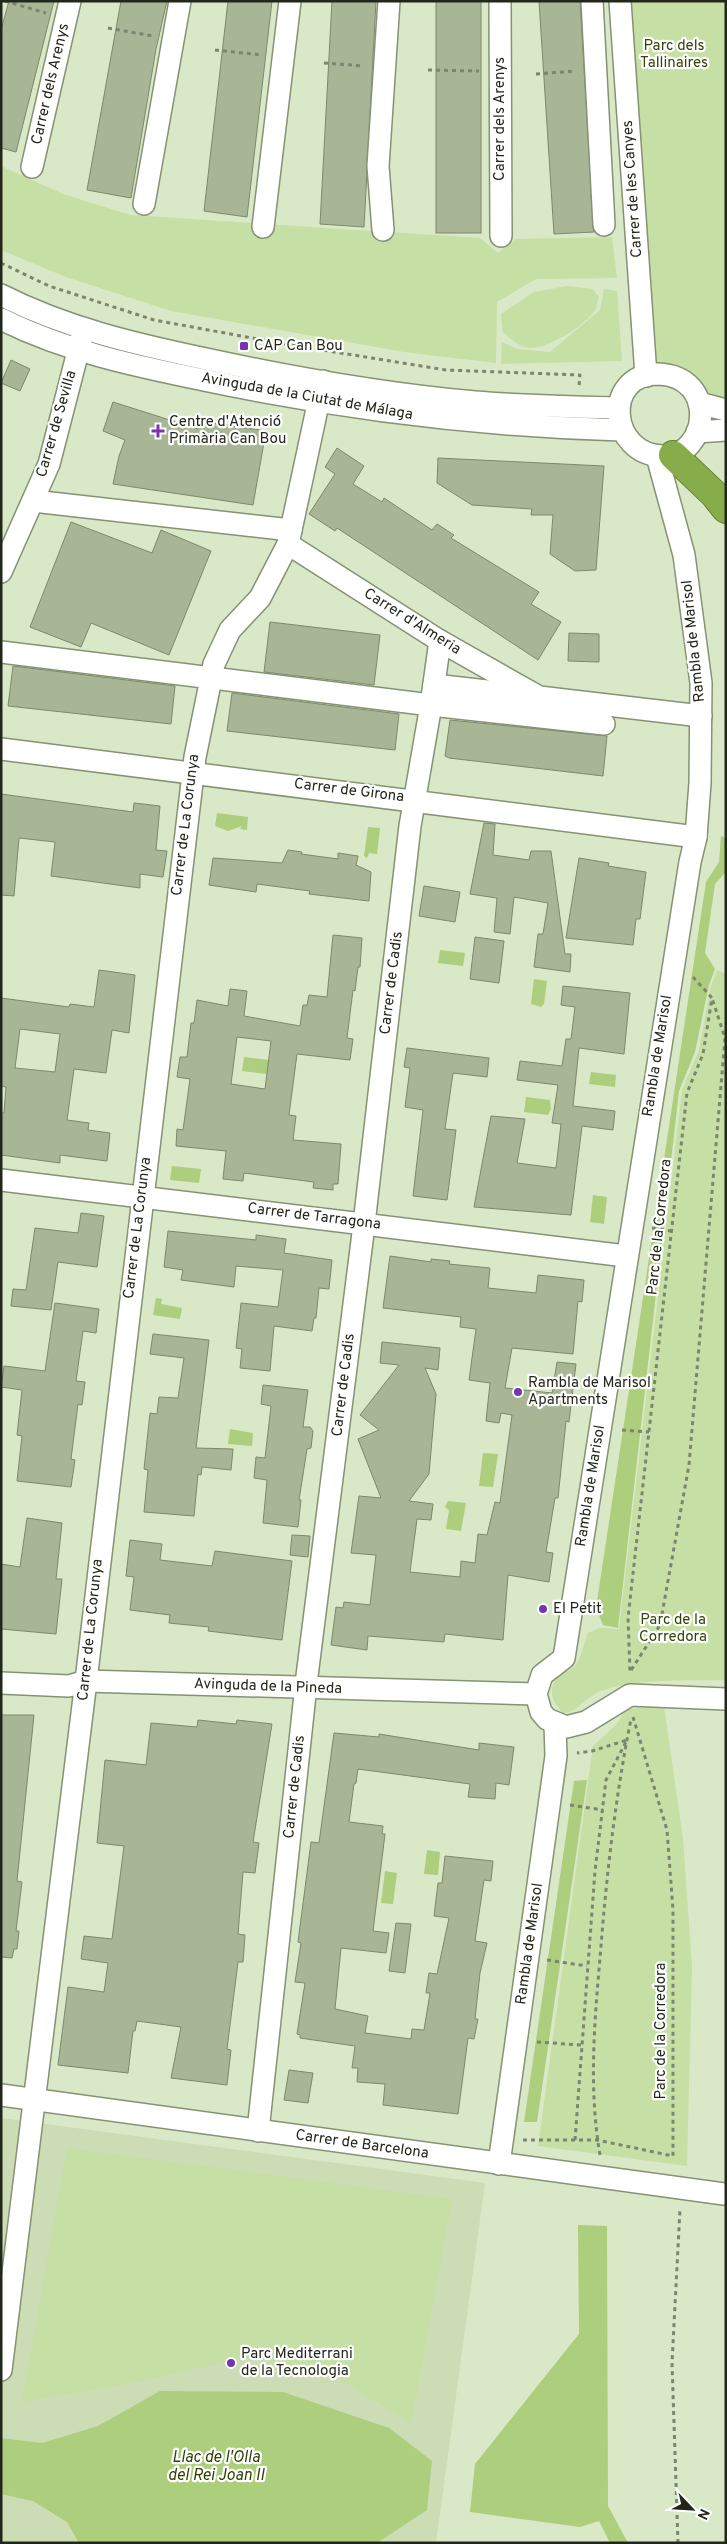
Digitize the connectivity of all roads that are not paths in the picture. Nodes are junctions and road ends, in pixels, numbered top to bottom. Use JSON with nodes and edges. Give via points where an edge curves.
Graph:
{"nodes":[{"id":1,"x":180,"y":1,"type":"edge"},
{"id":2,"x":290,"y":1,"type":"edge"},
{"id":3,"x":389,"y":1,"type":"edge"},
{"id":4,"x":500,"y":1,"type":"edge"},
{"id":5,"x":592,"y":1,"type":"edge"},
{"id":6,"x":620,"y":1,"type":"edge"},
{"id":7,"x":68,"y":10,"type":"edge"},
{"id":8,"x":32,"y":167,"type":"dead end"},
{"id":9,"x":144,"y":204,"type":"dead end"},
{"id":10,"x":604,"y":225,"type":"dead end"},
{"id":11,"x":263,"y":227,"type":"dead end"},
{"id":12,"x":383,"y":230,"type":"dead end"},
{"id":13,"x":501,"y":236,"type":"dead end"},
{"id":14,"x":1,"y":295,"type":"edge"},
{"id":15,"x":1,"y":319,"type":"edge"},
{"id":16,"x":81,"y":339,"type":"junction"},
{"id":17,"x":646,"y":376,"type":"junction"},
{"id":18,"x":321,"y":391,"type":"junction"},
{"id":19,"x":699,"y":403,"type":"junction"},
{"id":20,"x":618,"y":408,"type":"junction"},
{"id":21,"x":726,"y":410,"type":"edge"},
{"id":22,"x":622,"y":430,"type":"junction"},
{"id":23,"x":726,"y":430,"type":"edge"},
{"id":24,"x":697,"y":432,"type":"junction"},
{"id":25,"x":665,"y":455,"type":"junction"},
{"id":26,"x":33,"y":501,"type":"junction"},
{"id":27,"x":726,"y":509,"type":"edge"},
{"id":28,"x":289,"y":537,"type":"junction"},
{"id":29,"x":1,"y":572,"type":"edge"},
{"id":30,"x":440,"y":641,"type":"junction"},
{"id":31,"x":1,"y":652,"type":"edge"},
{"id":32,"x":211,"y":677,"type":"junction"},
{"id":33,"x":433,"y":695,"type":"junction"},
{"id":34,"x":539,"y":697,"type":"junction"},
{"id":35,"x":701,"y":716,"type":"junction"},
{"id":36,"x":604,"y":724,"type":"dead end"},
{"id":37,"x":1,"y":749,"type":"edge"},
{"id":38,"x":193,"y":772,"type":"junction"},
{"id":39,"x":415,"y":800,"type":"junction"},
{"id":40,"x":696,"y":837,"type":"junction"},
{"id":41,"x":1,"y":1180,"type":"edge"},
{"id":42,"x":142,"y":1197,"type":"junction"},
{"id":43,"x":364,"y":1223,"type":"junction"},
{"id":44,"x":626,"y":1256,"type":"junction"},
{"id":45,"x":86,"y":1681,"type":"junction"},
{"id":46,"x":1,"y":1683,"type":"edge"},
{"id":47,"x":306,"y":1689,"type":"junction"},
{"id":48,"x":536,"y":1694,"type":"junction"},
{"id":49,"x":726,"y":1699,"type":"edge"},
{"id":50,"x":555,"y":1724,"type":"junction"},
{"id":51,"x":1,"y":2095,"type":"edge"},
{"id":52,"x":33,"y":2099,"type":"junction"},
{"id":53,"x":258,"y":2131,"type":"junction"},
{"id":54,"x":499,"y":2164,"type":"junction"},
{"id":55,"x":724,"y":2194,"type":"dead end"},
{"id":56,"x":1,"y":2370,"type":"edge"}],
"edges":[{"from":1,"to":9,"type":"street"},
{"from":2,"to":11,"type":"street"},
{"from":3,"to":12,"type":"street","via":[[378,166]]},
{"from":4,"to":13,"type":"street","name":"Carrer dels Arenys"},
{"from":5,"to":10,"type":"street"},
{"from":6,"to":17,"type":"street","name":"Carrer de les Canyes"},
{"from":7,"to":8,"type":"street","name":"Carrer dels Arenys"},
{"from":14,"to":16,"type":"street","name":"Avinguda de la Ciutat de Málaga"},
{"from":15,"to":16,"type":"street","name":"Avinguda de la Ciutat de Málaga"},
{"from":16,"to":18,"type":"street","name":"Avinguda de la Ciutat de Málaga","via":[[124,341],[237,366]]},
{"from":16,"to":26,"type":"street","name":"Carrer de Sevilla","via":[[49,464]]},
{"from":17,"to":19,"type":"street","via":[[655,374],[679,378],[695,392]]},
{"from":17,"to":20,"type":"street","via":[[628,387]]},
{"from":18,"to":20,"type":"street","name":"Avinguda de la Ciutat de Málaga"},
{"from":18,"to":22,"type":"street","name":"Avinguda de la Ciutat de Málaga","via":[[430,418]]},
{"from":18,"to":28,"type":"street","name":"Carrer de La Corunya"},
{"from":19,"to":21,"type":"street"},
{"from":19,"to":24,"type":"street","via":[[702,421]]},
{"from":20,"to":22,"type":"street"},
{"from":22,"to":25,"type":"street","via":[[638,449]]},
{"from":23,"to":24,"type":"street"},
{"from":24,"to":25,"type":"street","via":[[688,445]]},
{"from":25,"to":27,"type":"highway","via":[[714,494]]},
{"from":25,"to":35,"type":"street","name":"Rambla de Marisol","via":[[684,555],[701,683]]},
{"from":26,"to":28,"type":"street"},
{"from":26,"to":29,"type":"street","name":"Carrer de Sevilla"},
{"from":28,"to":30,"type":"street","name":"Carrer d'Almeria"},
{"from":28,"to":32,"type":"street","name":"Carrer de La Corunya","via":[[260,598],[230,630]]},
{"from":30,"to":33,"type":"street","name":"Carrer de Cadis"},
{"from":30,"to":34,"type":"street","name":"Carrer d'Almeria"},
{"from":31,"to":32,"type":"street"},
{"from":32,"to":33,"type":"street"},
{"from":32,"to":38,"type":"street","name":"Carrer de La Corunya"},
{"from":33,"to":34,"type":"street","name":"Carrer d'Almeria"},
{"from":33,"to":36,"type":"street"},
{"from":33,"to":39,"type":"street","name":"Carrer de Cadis"},
{"from":34,"to":35,"type":"street","name":"Carrer d'Almeria"},
{"from":35,"to":40,"type":"street","name":"Rambla de Marisol"},
{"from":37,"to":38,"type":"street","name":"Carrer de Girona"},
{"from":38,"to":39,"type":"street","name":"Carrer de Girona"},
{"from":38,"to":42,"type":"street","name":"Carrer de La Corunya"},
{"from":39,"to":40,"type":"street","name":"Carrer de Girona"},
{"from":39,"to":43,"type":"street","name":"Carrer de Cadis"},
{"from":40,"to":44,"type":"street","name":"Rambla de Marisol"},
{"from":41,"to":42,"type":"street","name":"Carrer de Tarragona"},
{"from":42,"to":43,"type":"street","name":"Carrer de Tarragona"},
{"from":42,"to":45,"type":"street","name":"Carrer de La Corunya"},
{"from":43,"to":44,"type":"street","name":"Carrer de Tarragona"},
{"from":43,"to":47,"type":"street","name":"Carrer de Cadis"},
{"from":44,"to":48,"type":"street","name":"Rambla de Marisol","via":[[564,1658],[542,1675]]},
{"from":45,"to":46,"type":"street","name":"Avinguda de la Pineda","via":[[69,1686]]},
{"from":45,"to":47,"type":"street","name":"Avinguda de la Pineda"},
{"from":45,"to":52,"type":"street","name":"Carrer de La Corunya"},
{"from":47,"to":48,"type":"street","name":"Avinguda de la Pineda"},
{"from":47,"to":53,"type":"street","name":"Carrer de Cadis"},
{"from":48,"to":50,"type":"street","via":[[541,1712]]},
{"from":49,"to":50,"type":"street","via":[[630,1695],[581,1725],[566,1727]]},
{"from":50,"to":54,"type":"street","name":"Rambla de Marisol","via":[[556,1756]]},
{"from":51,"to":52,"type":"street","name":"Carrer de Barcelona"},
{"from":52,"to":53,"type":"street","name":"Carrer de Barcelona"},
{"from":52,"to":56,"type":"street","name":"Carrer de La Corunya"},
{"from":53,"to":54,"type":"street","name":"Carrer de Barcelona"},
{"from":54,"to":55,"type":"street","name":"Carrer de Barcelona"}]}
